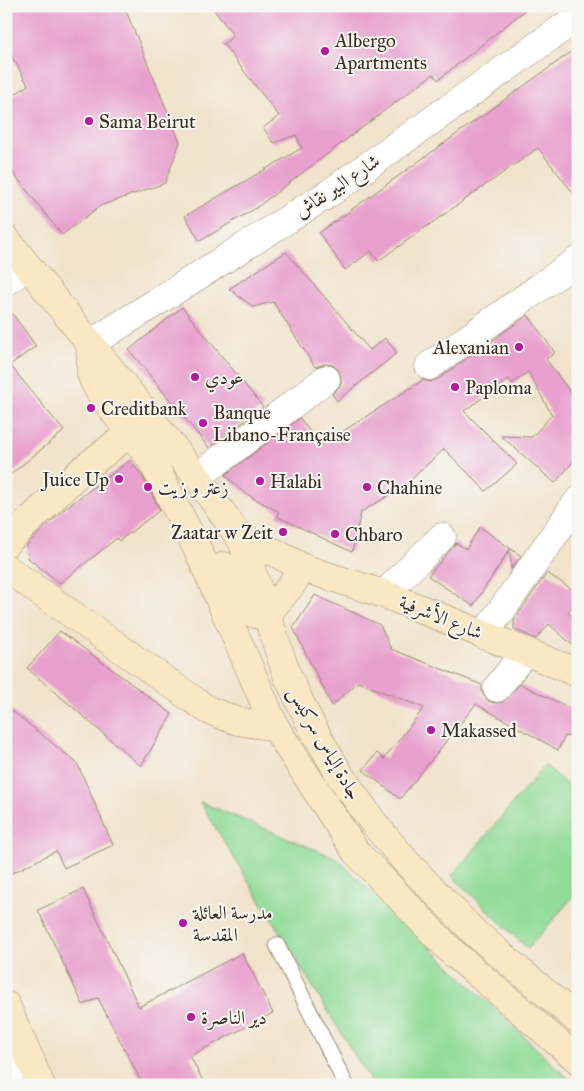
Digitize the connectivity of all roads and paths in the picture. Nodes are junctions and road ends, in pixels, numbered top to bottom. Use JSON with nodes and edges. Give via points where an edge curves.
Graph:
{"nodes":[{"id":1,"x":578,"y":17,"type":"edge"},
{"id":2,"x":6,"y":239,"type":"edge"},
{"id":3,"x":578,"y":260,"type":"edge"},
{"id":4,"x":17,"y":274,"type":"edge"},
{"id":5,"x":90,"y":344,"type":"junction"},
{"id":6,"x":429,"y":366,"type":"dead end"},
{"id":7,"x":326,"y":379,"type":"dead end"},
{"id":8,"x":131,"y":432,"type":"junction"},
{"id":9,"x":152,"y":461,"type":"junction"},
{"id":10,"x":197,"y":477,"type":"junction"},
{"id":11,"x":578,"y":501,"type":"edge"},
{"id":12,"x":442,"y":537,"type":"dead end"},
{"id":13,"x":6,"y":543,"type":"edge"},
{"id":14,"x":245,"y":547,"type":"junction"},
{"id":15,"x":6,"y":568,"type":"edge"},
{"id":16,"x":303,"y":568,"type":"junction"},
{"id":17,"x":384,"y":594,"type":"junction"},
{"id":18,"x":267,"y":614,"type":"junction"},
{"id":19,"x":484,"y":635,"type":"junction"},
{"id":20,"x":526,"y":652,"type":"junction"},
{"id":21,"x":578,"y":673,"type":"edge"},
{"id":22,"x":497,"y":688,"type":"dead end"},
{"id":23,"x":275,"y":727,"type":"junction"},
{"id":24,"x":277,"y":946,"type":"dead end"},
{"id":25,"x":6,"y":1005,"type":"edge"},
{"id":26,"x":578,"y":1020,"type":"edge"},
{"id":27,"x":578,"y":1060,"type":"edge"},
{"id":28,"x":26,"y":1072,"type":"edge"},
{"id":29,"x":346,"y":1085,"type":"edge"}],
"edges":[{"from":1,"to":5,"type":"street","name":"شارع البير نقاش","via":[[331,192]]},
{"from":2,"to":4,"type":"main road","name":"جادة إلياس سركيس"},
{"from":3,"to":6,"type":"street"},
{"from":4,"to":5,"type":"main road","name":"جادة إلياس سركيس"},
{"from":5,"to":8,"type":"main road","name":"جادة إلياس سركيس","via":[[91,374],[95,384]]},
{"from":5,"to":10,"type":"main road","name":"جادة إلياس سركيس"},
{"from":7,"to":10,"type":"street"},
{"from":8,"to":9,"type":"main road","name":"جادة إلياس سركيس"},
{"from":8,"to":13,"type":"main road","via":[[82,470]]},
{"from":9,"to":18,"type":"main road","via":[[193,507],[214,543],[241,603],[257,614]]},
{"from":9,"to":23,"type":"main road","name":"جادة إلياس سركيس","via":[[198,550]]},
{"from":10,"to":14,"type":"main road","name":"جادة إلياس سركيس"},
{"from":11,"to":19,"type":"street"},
{"from":12,"to":17,"type":"street"},
{"from":14,"to":16,"type":"main road","name":"شارع الأشرفية","via":[[274,552]]},
{"from":14,"to":18,"type":"main road","name":"جادة إلياس سركيس"},
{"from":15,"to":23,"type":"main road","name":"جادة إلياس سركيس","via":[[208,710],[237,721]]},
{"from":16,"to":17,"type":"main road","name":"شارع الأشرفية"},
{"from":16,"to":18,"type":"main road"},
{"from":17,"to":19,"type":"main road","name":"شارع الأشرفية"},
{"from":18,"to":26,"type":"main road","name":"جادة إلياس سركيس","via":[[287,675],[310,723],[341,777],[376,826],[475,933]]},
{"from":19,"to":20,"type":"main road","name":"شارع الأشرفية"},
{"from":20,"to":21,"type":"main road","name":"شارع الأشرفية"},
{"from":20,"to":22,"type":"street"},
{"from":23,"to":27,"type":"main road","name":"جادة إلياس سركيس","via":[[356,852],[451,951]]},
{"from":24,"to":29,"type":"lane"},
{"from":25,"to":28,"type":"main road"}]}
